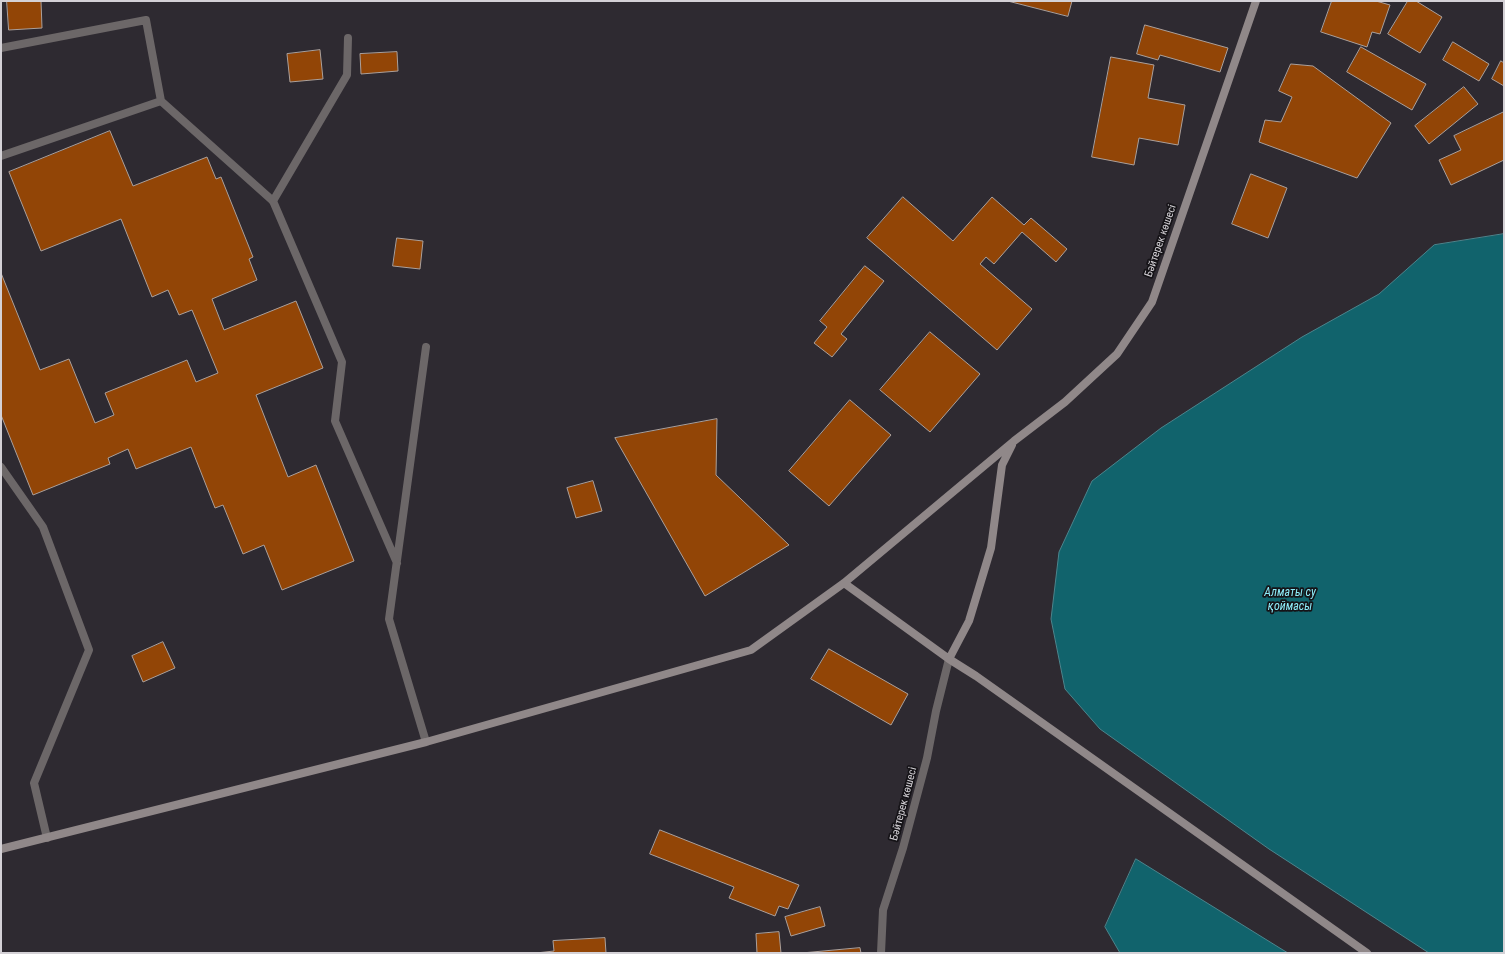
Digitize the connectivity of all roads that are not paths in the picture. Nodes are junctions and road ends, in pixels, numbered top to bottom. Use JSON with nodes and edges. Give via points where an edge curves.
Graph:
{"nodes":[{"id":1,"x":1256,"y":1,"type":"edge"},
{"id":2,"x":348,"y":38,"type":"dead end"},
{"id":3,"x":1,"y":48,"type":"edge"},
{"id":4,"x":161,"y":101,"type":"junction"},
{"id":5,"x":1,"y":156,"type":"edge"},
{"id":6,"x":273,"y":201,"type":"junction"},
{"id":7,"x":426,"y":347,"type":"dead end"},
{"id":8,"x":1014,"y":441,"type":"junction"},
{"id":9,"x":1,"y":467,"type":"edge"},
{"id":10,"x":396,"y":563,"type":"junction"},
{"id":11,"x":844,"y":583,"type":"junction"},
{"id":12,"x":948,"y":659,"type":"junction"},
{"id":13,"x":426,"y":742,"type":"junction"},
{"id":14,"x":48,"y":838,"type":"junction"},
{"id":15,"x":1,"y":850,"type":"edge"},
{"id":16,"x":881,"y":953,"type":"edge"},
{"id":17,"x":1367,"y":953,"type":"edge"}],
"edges":[{"from":1,"to":8,"type":"street","name":"Бәйтерек көшесі","via":[[1152,302],[1117,354],[1065,402]]},
{"from":2,"to":6,"type":"street","via":[[347,75]]},
{"from":3,"to":4,"type":"street","via":[[146,20]]},
{"from":4,"to":5,"type":"street"},
{"from":4,"to":6,"type":"street"},
{"from":6,"to":10,"type":"street","via":[[342,362],[335,421]]},
{"from":7,"to":10,"type":"street"},
{"from":8,"to":11,"type":"street","name":"Бәйтерек көшесі"},
{"from":8,"to":12,"type":"street","via":[[1002,465],[989,555],[969,621]]},
{"from":9,"to":14,"type":"street","via":[[43,527],[89,650],[34,783]]},
{"from":10,"to":13,"type":"street","via":[[389,619]]},
{"from":11,"to":12,"type":"street"},
{"from":11,"to":13,"type":"street","name":"Бәйтерек көшесі","via":[[751,650]]},
{"from":12,"to":16,"type":"street","name":"Бәйтерек көшесі","via":[[927,758],[883,910]]},
{"from":12,"to":17,"type":"street","via":[[976,676]]},
{"from":13,"to":14,"type":"street","name":"Бәйтерек көшесі"},
{"from":14,"to":15,"type":"street","name":"Бәйтерек көшесі"}]}
